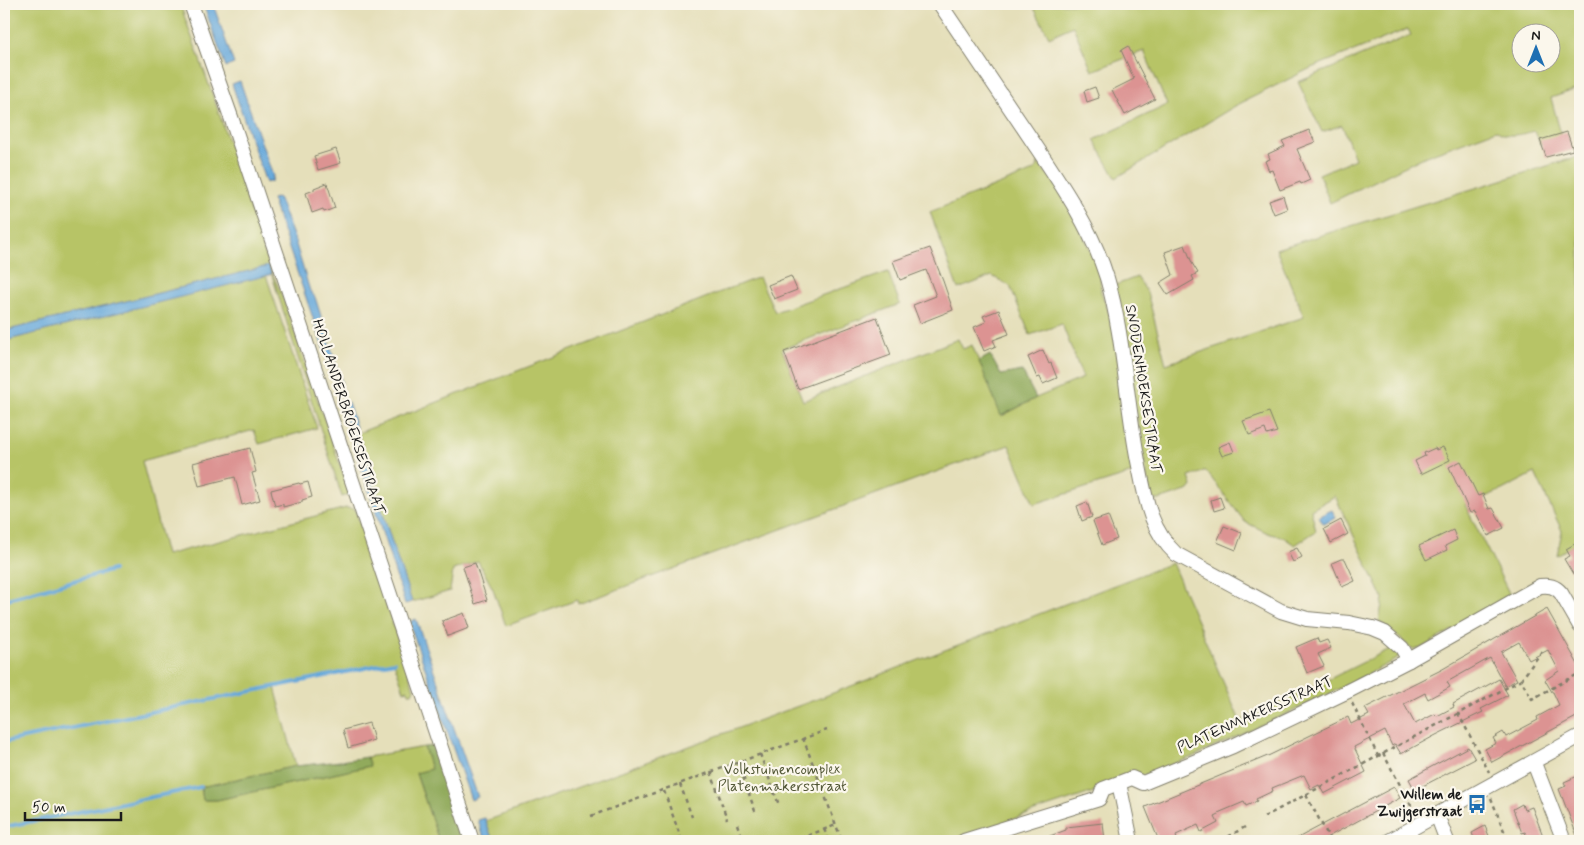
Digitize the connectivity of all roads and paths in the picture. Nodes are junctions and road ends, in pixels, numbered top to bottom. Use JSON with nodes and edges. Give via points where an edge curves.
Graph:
{"nodes":[{"id":1,"x":191,"y":4,"type":"edge"},
{"id":2,"x":940,"y":4,"type":"edge"},
{"id":3,"x":1580,"y":626,"type":"edge"},
{"id":4,"x":1542,"y":651,"type":"dead end"},
{"id":5,"x":1409,"y":660,"type":"junction"},
{"id":6,"x":1580,"y":673,"type":"edge"},
{"id":7,"x":1521,"y":680,"type":"junction"},
{"id":8,"x":1346,"y":692,"type":"junction"},
{"id":9,"x":1458,"y":713,"type":"junction"},
{"id":10,"x":827,"y":730,"type":"dead end"},
{"id":11,"x":1580,"y":736,"type":"edge"},
{"id":12,"x":803,"y":738,"type":"junction"},
{"id":13,"x":1383,"y":752,"type":"junction"},
{"id":14,"x":760,"y":754,"type":"junction"},
{"id":15,"x":1378,"y":756,"type":"junction"},
{"id":16,"x":738,"y":762,"type":"junction"},
{"id":17,"x":1534,"y":762,"type":"junction"},
{"id":18,"x":711,"y":772,"type":"junction"},
{"id":19,"x":1119,"y":783,"type":"junction"},
{"id":20,"x":680,"y":784,"type":"junction"},
{"id":21,"x":1491,"y":786,"type":"junction"},
{"id":22,"x":663,"y":790,"type":"junction"},
{"id":23,"x":1306,"y":794,"type":"junction"},
{"id":24,"x":780,"y":804,"type":"dead end"},
{"id":25,"x":755,"y":810,"type":"dead end"},
{"id":26,"x":1437,"y":815,"type":"junction"},
{"id":27,"x":591,"y":816,"type":"dead end"},
{"id":28,"x":692,"y":817,"type":"dead end"},
{"id":29,"x":1264,"y":817,"type":"dead end"},
{"id":30,"x":727,"y":819,"type":"dead end"},
{"id":31,"x":737,"y":824,"type":"dead end"},
{"id":32,"x":1421,"y":824,"type":"junction"},
{"id":33,"x":836,"y":825,"type":"junction"},
{"id":34,"x":1245,"y":827,"type":"dead end"},
{"id":35,"x":824,"y":830,"type":"junction"},
{"id":36,"x":472,"y":841,"type":"edge"},
{"id":37,"x":681,"y":841,"type":"edge"},
{"id":38,"x":743,"y":841,"type":"edge"},
{"id":39,"x":793,"y":841,"type":"edge"},
{"id":40,"x":829,"y":841,"type":"edge"},
{"id":41,"x":842,"y":841,"type":"edge"},
{"id":42,"x":964,"y":841,"type":"edge"},
{"id":43,"x":1131,"y":841,"type":"edge"},
{"id":44,"x":1221,"y":841,"type":"edge"},
{"id":45,"x":1332,"y":841,"type":"edge"},
{"id":46,"x":1389,"y":841,"type":"edge"},
{"id":47,"x":1447,"y":841,"type":"edge"},
{"id":48,"x":1508,"y":841,"type":"edge"},
{"id":49,"x":1564,"y":841,"type":"edge"}],
"edges":[{"from":1,"to":36,"type":"street","name":"HOLLANDERBROEKSESTRAAT"},
{"from":2,"to":5,"type":"street","name":"SNODENHOEKSESTRAAT","via":[[1054,173],[1096,247],[1116,316],[1132,433],[1148,509],[1166,545],[1176,554],[1281,611],[1385,633],[1402,648]]},
{"from":3,"to":5,"type":"street","name":"PLATENMAKERSSTRAAT","via":[[1561,592],[1551,586],[1540,586]]},
{"from":4,"to":7,"type":"path"},
{"from":5,"to":8,"type":"street","name":"PLATENMAKERSSTRAAT"},
{"from":6,"to":7,"type":"path","via":[[1532,700]]},
{"from":7,"to":9,"type":"path"},
{"from":8,"to":15,"type":"path"},
{"from":8,"to":19,"type":"street","name":"PLATENMAKERSSTRAAT","via":[[1233,746],[1142,783],[1132,778]]},
{"from":9,"to":13,"type":"path"},
{"from":9,"to":21,"type":"path"},
{"from":10,"to":12,"type":"path"},
{"from":11,"to":17,"type":"street"},
{"from":12,"to":14,"type":"path"},
{"from":12,"to":33,"type":"path"},
{"from":13,"to":15,"type":"path"},
{"from":13,"to":32,"type":"path"},
{"from":14,"to":16,"type":"path"},
{"from":14,"to":24,"type":"path"},
{"from":15,"to":23,"type":"path"},
{"from":16,"to":18,"type":"path"},
{"from":16,"to":25,"type":"path"},
{"from":17,"to":21,"type":"street"},
{"from":17,"to":49,"type":"street"},
{"from":18,"to":20,"type":"path"},
{"from":18,"to":30,"type":"path"},
{"from":19,"to":42,"type":"street","via":[[1103,789],[1099,799]]},
{"from":19,"to":43,"type":"street"},
{"from":20,"to":22,"type":"path"},
{"from":20,"to":28,"type":"path"},
{"from":21,"to":26,"type":"street"},
{"from":21,"to":48,"type":"path"},
{"from":22,"to":27,"type":"path"},
{"from":22,"to":37,"type":"path"},
{"from":23,"to":29,"type":"path"},
{"from":23,"to":45,"type":"path"},
{"from":26,"to":32,"type":"street"},
{"from":26,"to":47,"type":"street"},
{"from":31,"to":38,"type":"path"},
{"from":32,"to":46,"type":"street"},
{"from":33,"to":35,"type":"path"},
{"from":33,"to":41,"type":"path"},
{"from":34,"to":44,"type":"path"},
{"from":35,"to":39,"type":"path"},
{"from":35,"to":40,"type":"path"}]}
